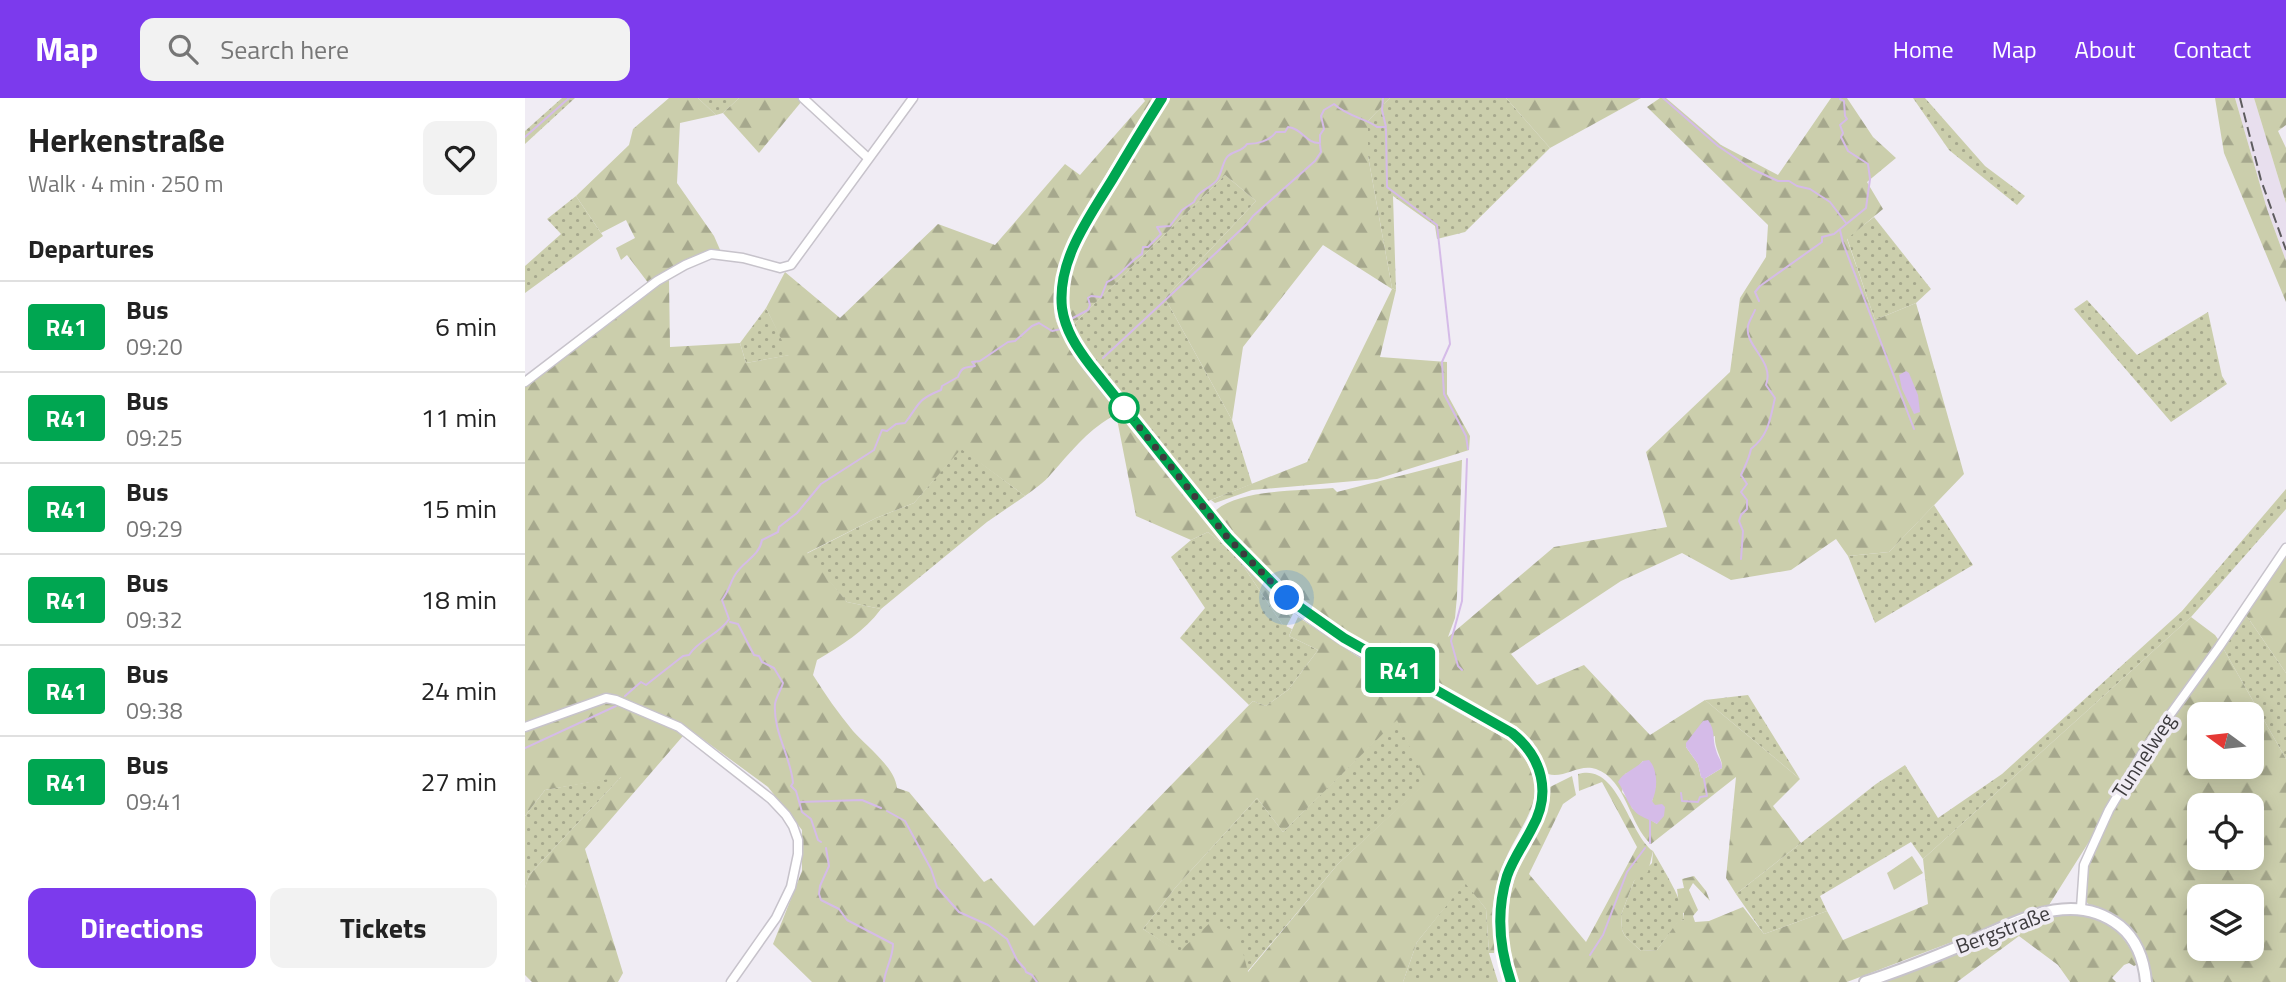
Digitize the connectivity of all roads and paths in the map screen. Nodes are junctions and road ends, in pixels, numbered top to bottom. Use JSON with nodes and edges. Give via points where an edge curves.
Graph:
{"nodes":[{"id":1,"x":803,"y":98,"type":"edge"},
{"id":2,"x":913,"y":98,"type":"edge"},
{"id":3,"x":1162,"y":98,"type":"edge"},
{"id":4,"x":869,"y":158,"type":"junction"},
{"id":5,"x":525,"y":382,"type":"edge"},
{"id":6,"x":2286,"y":548,"type":"edge"},
{"id":7,"x":525,"y":727,"type":"edge"},
{"id":8,"x":2081,"y":908,"type":"junction"},
{"id":9,"x":731,"y":982,"type":"edge"},
{"id":10,"x":1511,"y":982,"type":"edge"},
{"id":11,"x":1865,"y":982,"type":"edge"},
{"id":12,"x":2146,"y":982,"type":"edge"}],
"edges":[{"from":1,"to":4,"type":"street"},
{"from":2,"to":4,"type":"street"},
{"from":3,"to":10,"type":"main road","via":[[1074,245],[1062,288],[1066,325],[1081,353],[1228,538],[1279,591],[1344,638],[1512,733],[1531,752],[1541,774],[1543,800],[1508,873],[1500,915],[1501,946]]},
{"from":4,"to":5,"type":"street","via":[[787,267],[711,254],[685,265],[657,281]]},
{"from":6,"to":8,"type":"street","name":"Tunnelweg","via":[[2120,790],[2084,865]]},
{"from":7,"to":9,"type":"street","via":[[605,698],[616,700],[679,727],[786,815],[798,840],[791,887],[776,918]]},
{"from":8,"to":11,"type":"main road","name":"Bergstraße","via":[[2035,915]]},
{"from":8,"to":12,"type":"main road","name":"Bergstraße","via":[[2105,916],[2129,935],[2143,960]]}]}
